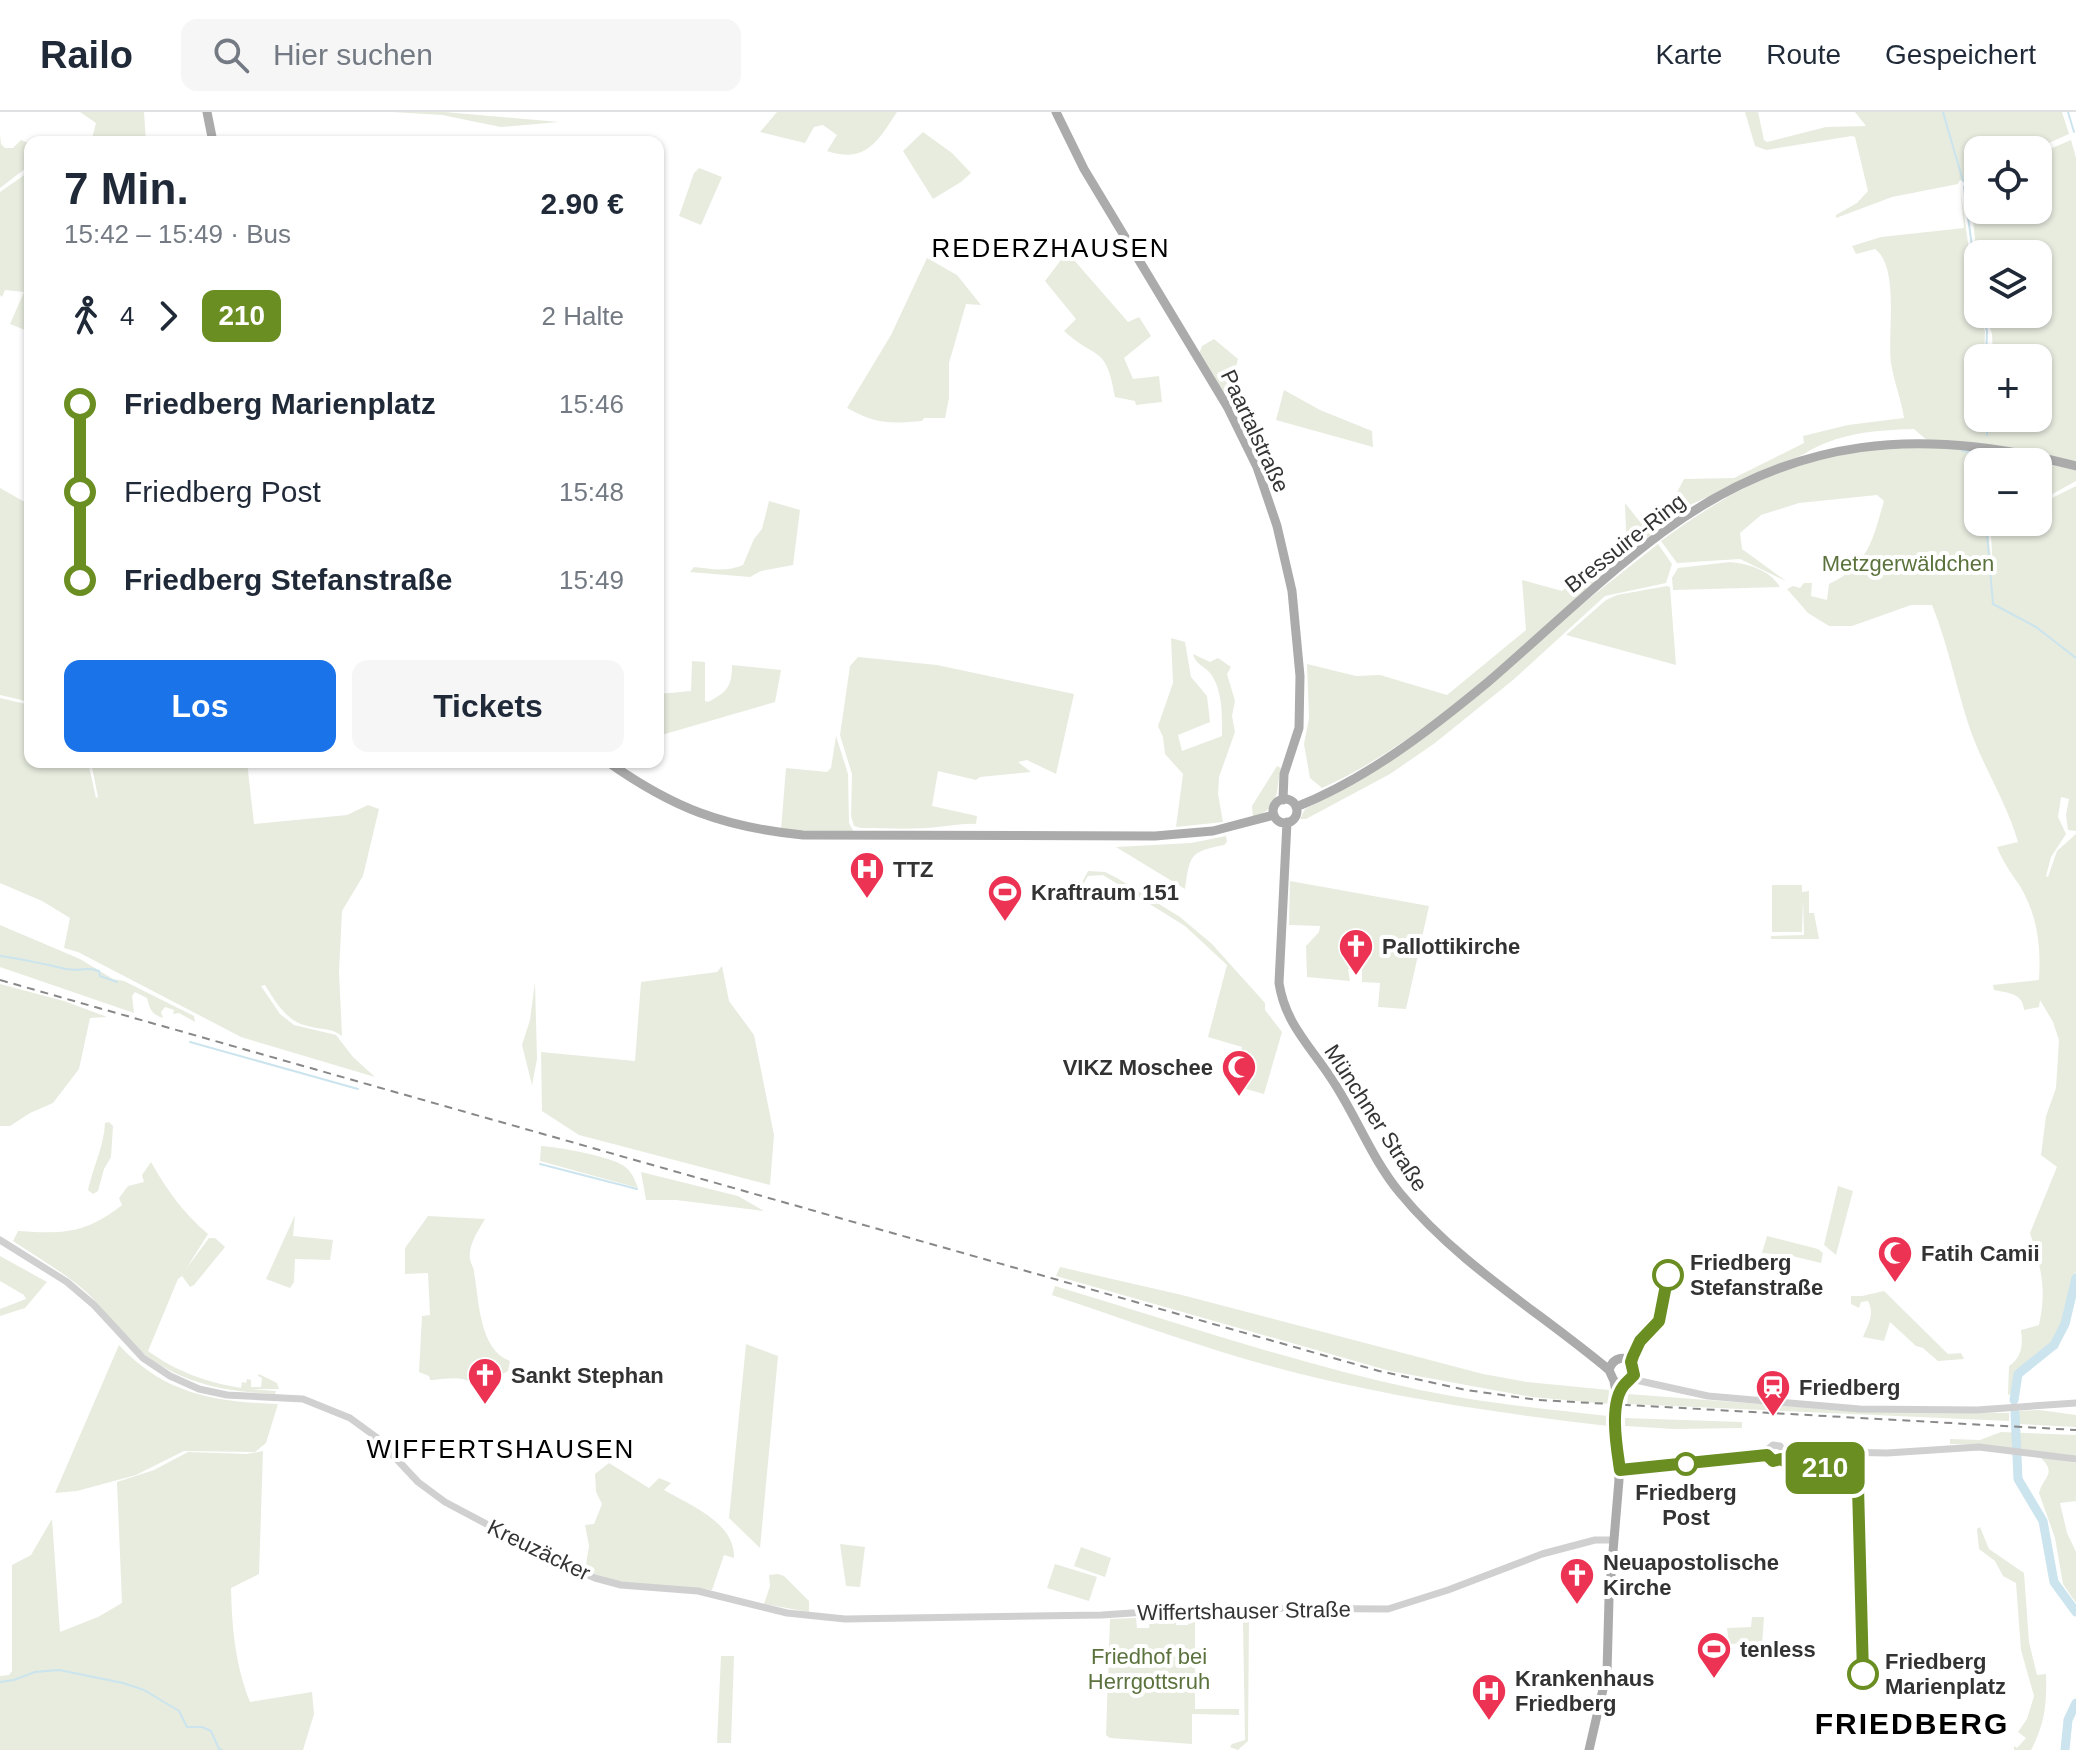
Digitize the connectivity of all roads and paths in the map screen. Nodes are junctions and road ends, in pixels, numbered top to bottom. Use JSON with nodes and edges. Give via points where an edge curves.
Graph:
{"nodes":[{"id":1,"x":207,"y":112,"type":"edge"},
{"id":2,"x":1056,"y":112,"type":"edge"},
{"id":3,"x":212,"y":136,"type":"edge"},
{"id":4,"x":2076,"y":466,"type":"edge"},
{"id":5,"x":616,"y":768,"type":"edge"},
{"id":6,"x":1283,"y":800,"type":"junction"},
{"id":7,"x":1296,"y":807,"type":"junction"},
{"id":8,"x":1274,"y":815,"type":"junction"},
{"id":9,"x":1287,"y":822,"type":"junction"},
{"id":10,"x":0,"y":1240,"type":"edge"},
{"id":11,"x":1611,"y":1366,"type":"junction"},
{"id":12,"x":1626,"y":1378,"type":"junction"},
{"id":13,"x":2076,"y":1403,"type":"edge"},
{"id":14,"x":2076,"y":1459,"type":"edge"},
{"id":15,"x":1620,"y":1470,"type":"junction"},
{"id":16,"x":1614,"y":1540,"type":"junction"},
{"id":17,"x":862,"y":1619,"type":"joint"},
{"id":18,"x":1589,"y":1750,"type":"edge"}],
"edges":[{"from":1,"to":3,"type":"main road"},
{"from":2,"to":6,"type":"main road","name":"Paartalstraße","via":[[1084,169],[1228,408],[1257,467],[1277,526],[1294,602],[1300,676],[1299,728],[1284,774]]},
{"from":4,"to":7,"type":"main road","name":"Bressuire-Ring","via":[[1996,447],[1905,443],[1848,448],[1771,471],[1664,531],[1456,709],[1381,762]]},
{"from":5,"to":8,"type":"main road","via":[[674,804],[725,822],[803,835],[1182,835]]},
{"from":6,"to":7,"type":"main road"},
{"from":6,"to":8,"type":"main road"},
{"from":7,"to":9,"type":"main road","via":[[1296,816]]},
{"from":8,"to":9,"type":"main road"},
{"from":9,"to":11,"type":"main road","name":"Münchner Straße","via":[[1279,983],[1297,1034],[1330,1077],[1388,1177],[1419,1214],[1494,1281]]},
{"from":10,"to":17,"type":"street","name":"Kreuzäcker","via":[[67,1282],[154,1367],[199,1389],[303,1399],[358,1422],[404,1470],[445,1502],[538,1553],[595,1578],[640,1588],[698,1591],[787,1613]]},
{"from":11,"to":12,"type":"main road"},
{"from":11,"to":12,"type":"main road","via":[[1628,1359]]},
{"from":12,"to":13,"type":"street","via":[[1759,1402],[1902,1410]]},
{"from":12,"to":15,"type":"main road","bridge":true,"via":[[1615,1423]]},
{"from":14,"to":15,"type":"street","via":[[1960,1447],[1887,1453],[1783,1451],[1777,1461],[1767,1455]]},
{"from":15,"to":16,"type":"main road"},
{"from":16,"to":17,"type":"street","name":"Wiffertshauser Straße","via":[[1542,1554],[1389,1609],[1207,1608]]},
{"from":16,"to":18,"type":"main road","via":[[1607,1672]]}]}
